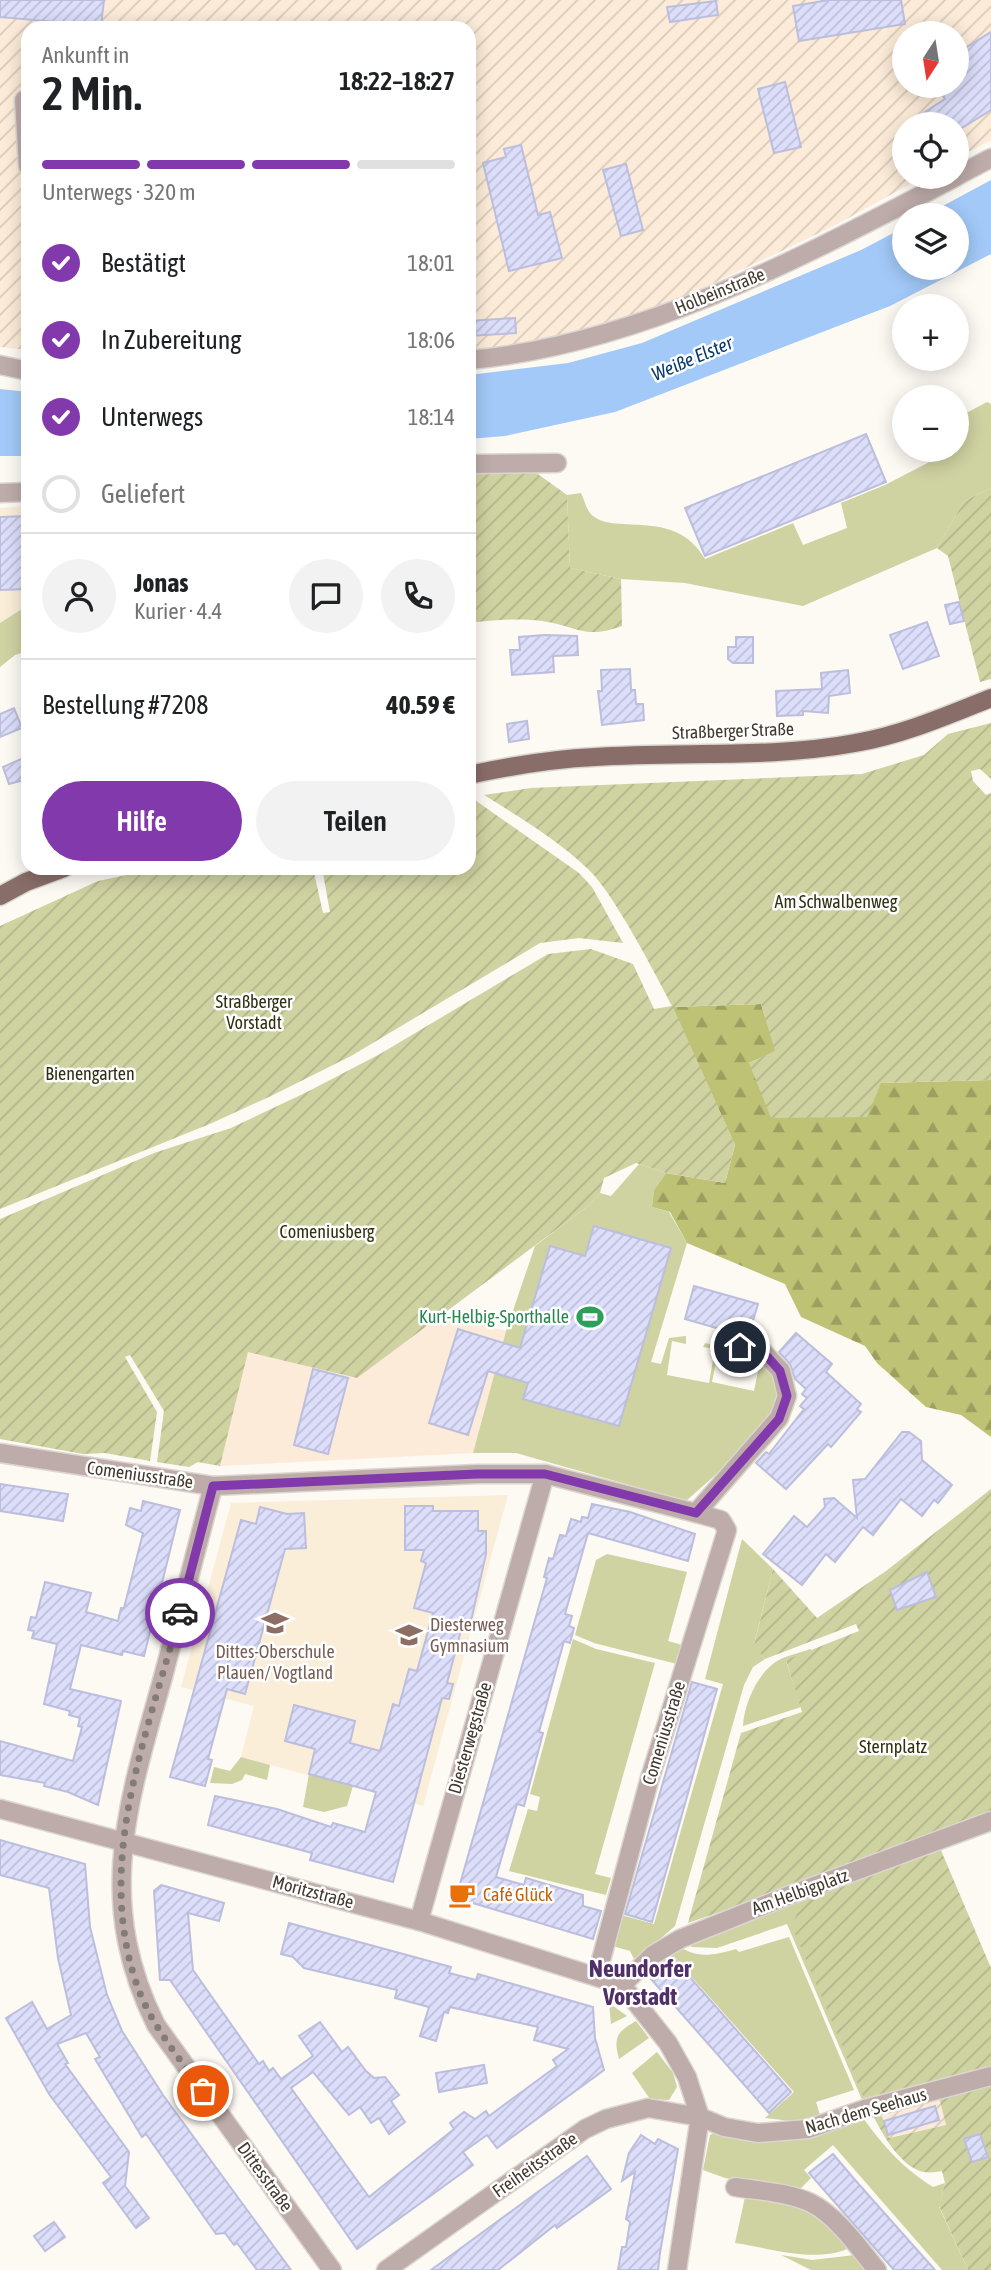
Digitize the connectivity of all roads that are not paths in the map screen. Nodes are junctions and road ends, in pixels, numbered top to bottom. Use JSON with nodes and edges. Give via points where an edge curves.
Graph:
{"nodes":[{"id":1,"x":991,"y":158,"type":"edge"},
{"id":2,"x":969,"y":169,"type":"edge"},
{"id":3,"x":931,"y":189,"type":"edge"},
{"id":4,"x":476,"y":359,"type":"edge"},
{"id":5,"x":0,"y":365,"type":"edge"},
{"id":6,"x":21,"y":368,"type":"edge"},
{"id":7,"x":557,"y":463,"type":"dead end"},
{"id":8,"x":476,"y":464,"type":"edge"},
{"id":9,"x":21,"y":492,"type":"edge"},
{"id":10,"x":0,"y":493,"type":"edge"},
{"id":11,"x":991,"y":698,"type":"edge"},
{"id":12,"x":476,"y":774,"type":"edge"},
{"id":13,"x":45,"y":875,"type":"edge"},
{"id":14,"x":0,"y":896,"type":"edge"},
{"id":15,"x":726,"y":1343,"type":"dead end"},
{"id":16,"x":0,"y":1453,"type":"edge"},
{"id":17,"x":545,"y":1474,"type":"junction"},
{"id":18,"x":213,"y":1486,"type":"junction"},
{"id":19,"x":696,"y":1513,"type":"junction"},
{"id":20,"x":0,"y":1809,"type":"edge"},
{"id":21,"x":991,"y":1821,"type":"edge"},
{"id":22,"x":123,"y":1840,"type":"junction"},
{"id":23,"x":419,"y":1921,"type":"junction"},
{"id":24,"x":597,"y":1975,"type":"junction"},
{"id":25,"x":622,"y":1985,"type":"junction"},
{"id":26,"x":991,"y":2076,"type":"edge"},
{"id":27,"x":701,"y":2117,"type":"junction"},
{"id":28,"x":734,"y":2187,"type":"dead end"},
{"id":29,"x":332,"y":2270,"type":"edge"},
{"id":30,"x":386,"y":2270,"type":"edge"},
{"id":31,"x":677,"y":2270,"type":"edge"},
{"id":32,"x":877,"y":2270,"type":"edge"}],
"edges":[{"from":1,"to":2,"type":"street","name":"Holbeinstraße"},
{"from":3,"to":4,"type":"street","name":"Holbeinstraße","via":[[783,266],[666,312],[550,347]]},
{"from":5,"to":6,"type":"street"},
{"from":7,"to":8,"type":"street"},
{"from":9,"to":10,"type":"street"},
{"from":11,"to":12,"type":"main road","name":"Straßberger Straße","via":[[892,735],[855,743],[798,751],[594,757]]},
{"from":13,"to":14,"type":"main road"},
{"from":15,"to":19,"type":"street","via":[[764,1353],[780,1371],[787,1396],[779,1419]]},
{"from":16,"to":18,"type":"street","name":"Comeniusstraße"},
{"from":17,"to":18,"type":"street","name":"Comeniusstraße"},
{"from":17,"to":19,"type":"street","name":"Comeniusstraße"},
{"from":17,"to":23,"type":"street","name":"Diesterwegstraße"},
{"from":18,"to":22,"type":"street","name":"Dittesstraße","via":[[135,1775]]},
{"from":19,"to":24,"type":"street","name":"Comeniusstraße","via":[[721,1520],[727,1530],[649,1781]]},
{"from":20,"to":22,"type":"street","name":"Moritzstraße"},
{"from":21,"to":25,"type":"street","name":"Am Helbigplatz","via":[[680,1939],[653,1955]]},
{"from":22,"to":23,"type":"street","name":"Moritzstraße"},
{"from":22,"to":29,"type":"street","name":"Dittesstraße","via":[[123,1919],[129,1958],[144,2001],[156,2025]]},
{"from":23,"to":24,"type":"street","name":"Moritzstraße"},
{"from":24,"to":25,"type":"street","name":"Moritzstraße"},
{"from":25,"to":27,"type":"street","via":[[668,2042]]},
{"from":26,"to":27,"type":"street","name":"Nach dem Seehaus","via":[[808,2129],[758,2133]]},
{"from":27,"to":30,"type":"street","name":"Freiheitsstraße","via":[[648,2108],[585,2129]]},
{"from":27,"to":31,"type":"street"},
{"from":28,"to":32,"type":"street","via":[[812,2203]]}]}
